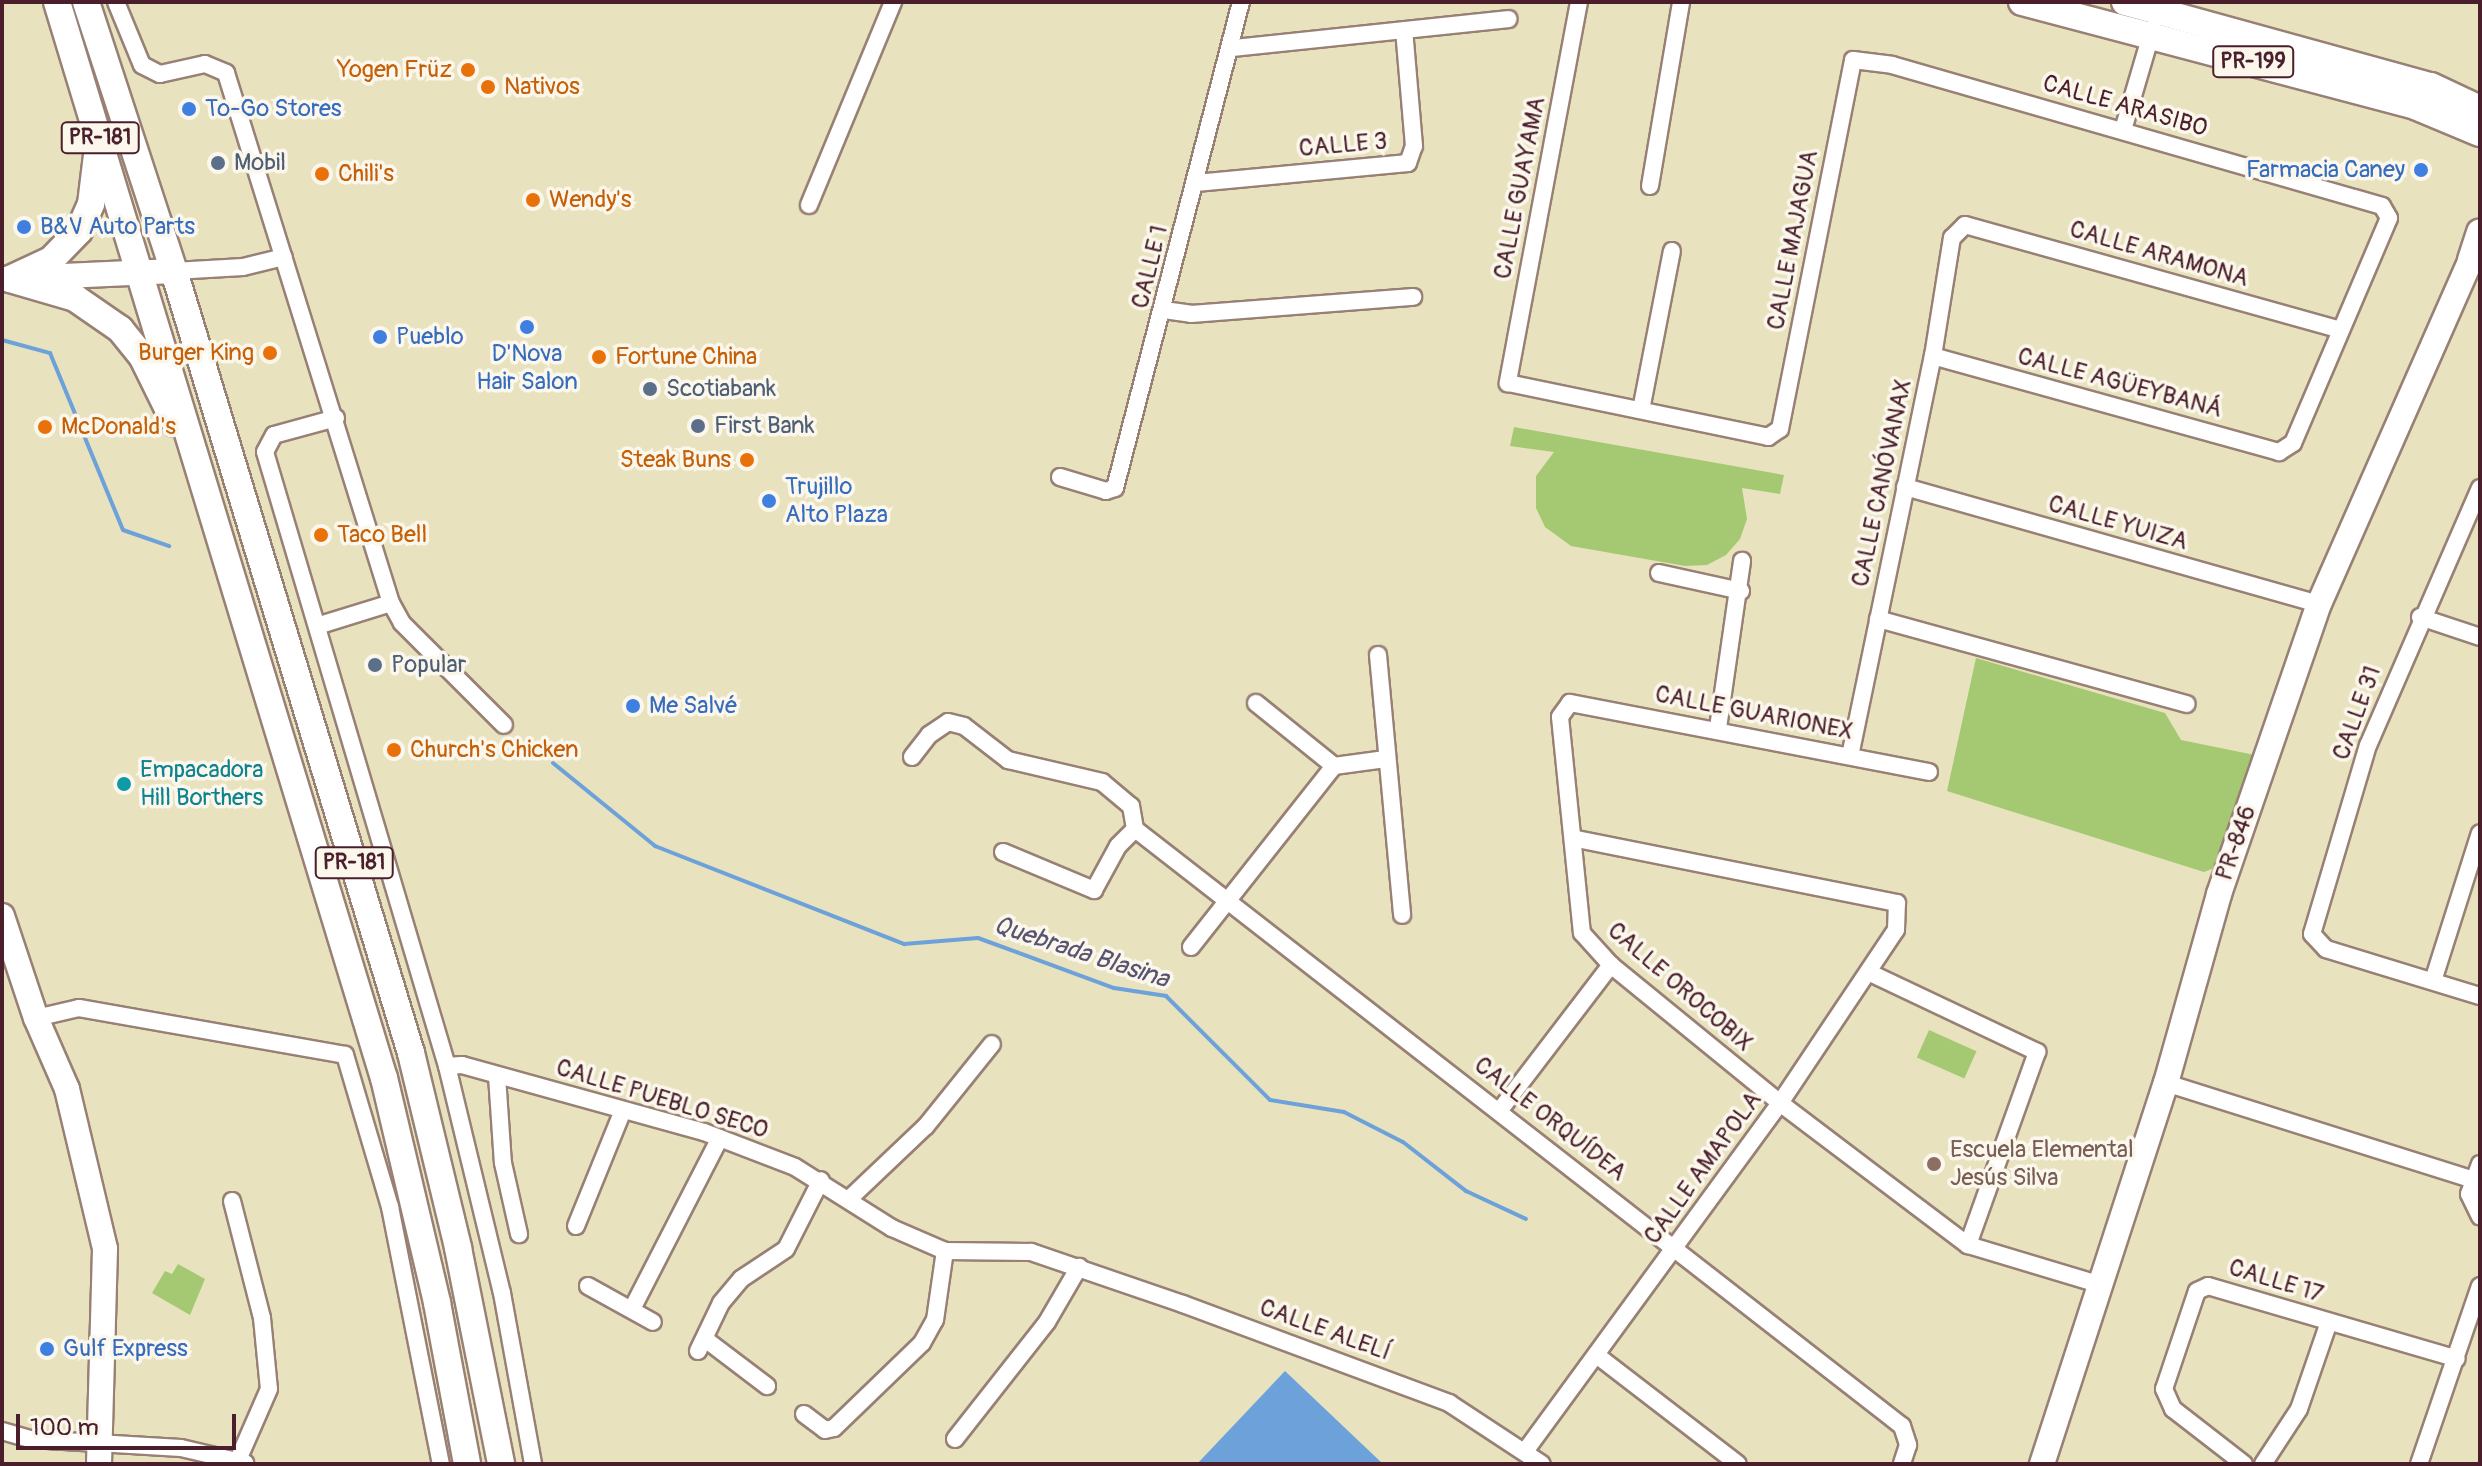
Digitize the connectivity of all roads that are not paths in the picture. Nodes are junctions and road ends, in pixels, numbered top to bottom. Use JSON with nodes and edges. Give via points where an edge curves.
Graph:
{"nodes":[{"id":1,"x":57,"y":2,"type":"edge"},
{"id":2,"x":86,"y":2,"type":"edge"},
{"id":3,"x":116,"y":2,"type":"edge"},
{"id":4,"x":893,"y":2,"type":"edge"},
{"id":5,"x":1241,"y":2,"type":"edge"},
{"id":6,"x":1579,"y":2,"type":"edge"},
{"id":7,"x":1681,"y":2,"type":"edge"},
{"id":8,"x":2022,"y":2,"type":"edge"},
{"id":9,"x":2125,"y":2,"type":"edge"},
{"id":10,"x":2156,"y":16,"type":"edge"},
{"id":11,"x":1508,"y":19,"type":"dead end"},
{"id":12,"x":1404,"y":30,"type":"junction"},
{"id":13,"x":1233,"y":48,"type":"junction"},
{"id":14,"x":1853,"y":60,"type":"joint"},
{"id":15,"x":2445,"y":92,"type":"junction"},
{"id":16,"x":2480,"y":92,"type":"edge"},
{"id":17,"x":2474,"y":121,"type":"edge"},
{"id":18,"x":2123,"y":130,"type":"junction"},
{"id":19,"x":99,"y":136,"type":"junction"},
{"id":20,"x":2480,"y":150,"type":"edge"},
{"id":21,"x":1196,"y":183,"type":"junction"},
{"id":22,"x":1650,"y":186,"type":"dead end"},
{"id":23,"x":809,"y":205,"type":"dead end"},
{"id":24,"x":1965,"y":225,"type":"joint"},
{"id":25,"x":2480,"y":232,"type":"edge"},
{"id":26,"x":2477,"y":250,"type":"edge"},
{"id":27,"x":1672,"y":251,"type":"dead end"},
{"id":28,"x":284,"y":257,"type":"junction"},
{"id":29,"x":174,"y":271,"type":"junction"},
{"id":30,"x":141,"y":275,"type":"junction"},
{"id":31,"x":6,"y":279,"type":"edge"},
{"id":32,"x":1413,"y":297,"type":"dead end"},
{"id":33,"x":1164,"y":310,"type":"junction"},
{"id":34,"x":2341,"y":330,"type":"junction"},
{"id":35,"x":1933,"y":356,"type":"junction"},
{"id":36,"x":1641,"y":410,"type":"junction"},
{"id":37,"x":336,"y":418,"type":"junction"},
{"id":38,"x":202,"y":473,"type":"junction"},
{"id":39,"x":1060,"y":477,"type":"dead end"},
{"id":40,"x":1905,"y":487,"type":"junction"},
{"id":41,"x":2480,"y":488,"type":"edge"},
{"id":42,"x":1742,"y":561,"type":"dead end"},
{"id":43,"x":1659,"y":573,"type":"dead end"},
{"id":44,"x":1741,"y":591,"type":"junction"},
{"id":45,"x":391,"y":603,"type":"junction"},
{"id":46,"x":2319,"y":604,"type":"junction"},
{"id":47,"x":2420,"y":617,"type":"junction"},
{"id":48,"x":1878,"y":619,"type":"junction"},
{"id":49,"x":320,"y":625,"type":"junction"},
{"id":50,"x":2480,"y":637,"type":"edge"},
{"id":51,"x":1378,"y":655,"type":"dead end"},
{"id":52,"x":1256,"y":703,"type":"dead end"},
{"id":53,"x":1570,"y":703,"type":"joint"},
{"id":54,"x":2187,"y":704,"type":"dead end"},
{"id":55,"x":504,"y":725,"type":"dead end"},
{"id":56,"x":1718,"y":728,"type":"junction"},
{"id":57,"x":1850,"y":756,"type":"junction"},
{"id":58,"x":912,"y":757,"type":"dead end"},
{"id":59,"x":1386,"y":759,"type":"junction"},
{"id":60,"x":1334,"y":766,"type":"junction"},
{"id":61,"x":1929,"y":772,"type":"dead end"},
{"id":62,"x":1135,"y":829,"type":"junction"},
{"id":63,"x":2480,"y":833,"type":"edge"},
{"id":64,"x":1573,"y":838,"type":"junction"},
{"id":65,"x":1003,"y":852,"type":"dead end"},
{"id":66,"x":1227,"y":899,"type":"junction"},
{"id":67,"x":1402,"y":915,"type":"dead end"},
{"id":68,"x":2,"y":916,"type":"edge"},
{"id":69,"x":1191,"y":947,"type":"dead end"},
{"id":70,"x":1611,"y":965,"type":"junction"},
{"id":71,"x":1870,"y":973,"type":"junction"},
{"id":72,"x":2433,"y":981,"type":"junction"},
{"id":73,"x":2480,"y":996,"type":"edge"},
{"id":74,"x":36,"y":1018,"type":"junction"},
{"id":75,"x":992,"y":1044,"type":"dead end"},
{"id":76,"x":447,"y":1066,"type":"junction"},
{"id":77,"x":497,"y":1076,"type":"junction"},
{"id":78,"x":2166,"y":1083,"type":"junction"},
{"id":79,"x":1780,"y":1103,"type":"junction"},
{"id":80,"x":623,"y":1110,"type":"junction"},
{"id":81,"x":1500,"y":1110,"type":"junction"},
{"id":82,"x":720,"y":1138,"type":"junction"},
{"id":83,"x":2476,"y":1172,"type":"edge"},
{"id":84,"x":821,"y":1180,"type":"junction"},
{"id":85,"x":849,"y":1199,"type":"junction"},
{"id":86,"x":232,"y":1201,"type":"dead end"},
{"id":87,"x":2480,"y":1217,"type":"edge"},
{"id":88,"x":576,"y":1226,"type":"dead end"},
{"id":89,"x":519,"y":1234,"type":"dead end"},
{"id":90,"x":1968,"y":1245,"type":"junction"},
{"id":91,"x":1674,"y":1247,"type":"junction"},
{"id":92,"x":945,"y":1251,"type":"junction"},
{"id":93,"x":1079,"y":1267,"type":"junction"},
{"id":94,"x":2098,"y":1284,"type":"junction"},
{"id":95,"x":588,"y":1286,"type":"dead end"},
{"id":96,"x":2480,"y":1286,"type":"edge"},
{"id":97,"x":632,"y":1309,"type":"junction"},
{"id":98,"x":653,"y":1322,"type":"dead end"},
{"id":99,"x":2329,"y":1322,"type":"junction"},
{"id":100,"x":1599,"y":1357,"type":"junction"},
{"id":101,"x":2457,"y":1359,"type":"junction"},
{"id":102,"x":767,"y":1386,"type":"dead end"},
{"id":103,"x":804,"y":1414,"type":"dead end"},
{"id":104,"x":2,"y":1431,"type":"edge"},
{"id":105,"x":955,"y":1439,"type":"dead end"},
{"id":106,"x":1526,"y":1450,"type":"junction"},
{"id":107,"x":100,"y":1455,"type":"edge"},
{"id":108,"x":242,"y":1462,"type":"edge"},
{"id":109,"x":441,"y":1464,"type":"edge"},
{"id":110,"x":467,"y":1464,"type":"edge"},
{"id":111,"x":501,"y":1464,"type":"edge"},
{"id":112,"x":533,"y":1464,"type":"edge"},
{"id":113,"x":1542,"y":1464,"type":"edge"},
{"id":114,"x":1738,"y":1464,"type":"edge"},
{"id":115,"x":1902,"y":1464,"type":"edge"},
{"id":116,"x":2042,"y":1464,"type":"edge"},
{"id":117,"x":2244,"y":1464,"type":"edge"},
{"id":118,"x":2263,"y":1464,"type":"edge"},
{"id":119,"x":2419,"y":1464,"type":"edge"}],
"edges":[{"from":1,"to":19,"type":"main road","number":"PR-181"},
{"from":2,"to":29,"type":"main road","number":"PR-181"},
{"from":3,"to":28,"type":"street","via":[[142,65],[160,74],[205,64],[226,73]]},
{"from":4,"to":23,"type":"street"},
{"from":5,"to":13,"type":"street","name":"CALLE 1"},
{"from":6,"to":36,"type":"street","name":"CALLE GUAYAMA","via":[[1508,383]]},
{"from":7,"to":22,"type":"street"},
{"from":8,"to":10,"type":"main road","number":"PR-199"},
{"from":9,"to":10,"type":"main road","number":"PR-199"},
{"from":10,"to":15,"type":"main road","number":"PR-199"},
{"from":10,"to":17,"type":"main road","number":"PR-199"},
{"from":10,"to":18,"type":"street"},
{"from":11,"to":12,"type":"street"},
{"from":12,"to":13,"type":"street"},
{"from":12,"to":21,"type":"street","name":"CALLE 3","via":[[1414,146],[1408,163]]},
{"from":13,"to":21,"type":"street","name":"CALLE 1"},
{"from":14,"to":18,"type":"street","name":"CALLE ARASIBO","via":[[1892,65]]},
{"from":14,"to":36,"type":"street","name":"CALLE MAJAGUA","via":[[1780,429],[1768,437]]},
{"from":15,"to":16,"type":"main road"},
{"from":15,"to":17,"type":"main road","number":"PR-199"},
{"from":17,"to":20,"type":"main road"},
{"from":18,"to":34,"type":"street","name":"CALLE ARASIBO","via":[[2382,206],[2389,218]]},
{"from":19,"to":30,"type":"main road","number":"PR-181"},
{"from":19,"to":31,"type":"main road","via":[[91,204],[79,231],[51,260]]},
{"from":21,"to":33,"type":"street","name":"CALLE 1"},
{"from":24,"to":34,"type":"street","name":"CALLE ARAMONA"},
{"from":24,"to":35,"type":"street","name":"CALLE CANÓVANAX","via":[[1952,238]]},
{"from":25,"to":26,"type":"main road"},
{"from":26,"to":46,"type":"street","name":"PR-846","number":"PR-846"},
{"from":27,"to":36,"type":"street"},
{"from":28,"to":29,"type":"street","via":[[243,267]]},
{"from":28,"to":37,"type":"street"},
{"from":29,"to":30,"type":"street"},
{"from":29,"to":111,"type":"main road","number":"PR-181","via":[[411,1053],[458,1248]]},
{"from":30,"to":31,"type":"street"},
{"from":30,"to":38,"type":"main road","number":"PR-181"},
{"from":31,"to":38,"type":"main road","via":[[75,298],[120,329],[142,356]]},
{"from":32,"to":33,"type":"street","via":[[1191,314]]},
{"from":33,"to":39,"type":"street","name":"CALLE 1","via":[[1115,488],[1106,491]]},
{"from":34,"to":35,"type":"street","name":"CALLE AGÜEYBANÁ","via":[[2293,443],[2279,452]]},
{"from":35,"to":40,"type":"street","name":"CALLE CANÓVANAX"},
{"from":37,"to":45,"type":"street"},
{"from":37,"to":49,"type":"street","via":[[274,435],[265,452]]},
{"from":38,"to":110,"type":"main road","number":"PR-181","via":[[384,1078]]},
{"from":40,"to":46,"type":"street","name":"CALLE YUIZA"},
{"from":40,"to":48,"type":"street","name":"CALLE CANÓVANAX"},
{"from":41,"to":47,"type":"street","name":"CALLE 31"},
{"from":42,"to":44,"type":"street"},
{"from":43,"to":44,"type":"street"},
{"from":44,"to":56,"type":"street"},
{"from":45,"to":49,"type":"street"},
{"from":45,"to":55,"type":"street","via":[[402,623]]},
{"from":46,"to":78,"type":"street","name":"PR-846","number":"PR-846","via":[[2219,894]]},
{"from":47,"to":50,"type":"street"},
{"from":47,"to":72,"type":"street","name":"CALLE 31","via":[[2368,745],[2312,934],[2336,952]]},
{"from":48,"to":54,"type":"street"},
{"from":48,"to":57,"type":"street","name":"CALLE CANÓVANAX"},
{"from":49,"to":76,"type":"street"},
{"from":51,"to":59,"type":"street"},
{"from":52,"to":60,"type":"street"},
{"from":53,"to":56,"type":"street","name":"CALLE GUARIONEX"},
{"from":53,"to":64,"type":"street","name":"CALLE OROCOBIX","via":[[1560,717]]},
{"from":56,"to":57,"type":"street","name":"CALLE GUARIONEX"},
{"from":57,"to":61,"type":"street","name":"CALLE GUARIONEX"},
{"from":58,"to":62,"type":"street","via":[[948,722],[964,726],[1008,760],[1102,782],[1131,806]]},
{"from":59,"to":60,"type":"street"},
{"from":59,"to":67,"type":"street"},
{"from":60,"to":66,"type":"street"},
{"from":62,"to":65,"type":"street","via":[[1118,846],[1094,890]]},
{"from":62,"to":66,"type":"street","name":"CALLE ORQUÍDEA"},
{"from":63,"to":72,"type":"street"},
{"from":64,"to":70,"type":"street","name":"CALLE OROCOBIX","via":[[1582,933]]},
{"from":64,"to":71,"type":"street","name":"CALLE AMAPOLA","via":[[1897,903],[1896,930]]},
{"from":66,"to":69,"type":"street"},
{"from":66,"to":81,"type":"street","name":"CALLE ORQUÍDEA"},
{"from":68,"to":74,"type":"street"},
{"from":70,"to":79,"type":"street","name":"CALLE OROCOBIX"},
{"from":70,"to":81,"type":"street"},
{"from":71,"to":79,"type":"street","name":"CALLE AMAPOLA"},
{"from":71,"to":90,"type":"street","via":[[2037,1052]]},
{"from":72,"to":73,"type":"street"},
{"from":74,"to":107,"type":"street","via":[[67,1089],[105,1249]]},
{"from":74,"to":109,"type":"street","via":[[79,1008],[345,1055],[390,1207]]},
{"from":75,"to":85,"type":"street","via":[[926,1126]]},
{"from":76,"to":77,"type":"street","name":"CALLE PUEBLO SECO"},
{"from":76,"to":112,"type":"street","via":[[502,1293]]},
{"from":77,"to":80,"type":"street","name":"CALLE PUEBLO SECO"},
{"from":77,"to":89,"type":"street","via":[[503,1163]]},
{"from":78,"to":83,"type":"street"},
{"from":78,"to":94,"type":"street","name":"PR-846","number":"PR-846"},
{"from":79,"to":90,"type":"street","name":"CALLE OROCOBIX"},
{"from":79,"to":91,"type":"street","name":"CALLE AMAPOLA"},
{"from":80,"to":82,"type":"street","name":"CALLE PUEBLO SECO"},
{"from":80,"to":88,"type":"street"},
{"from":81,"to":91,"type":"street","name":"CALLE ORQUÍDEA"},
{"from":82,"to":84,"type":"street","name":"CALLE PUEBLO SECO"},
{"from":82,"to":97,"type":"street"},
{"from":83,"to":87,"type":"street","via":[[2469,1194]]},
{"from":84,"to":85,"type":"street","name":"CALLE PUEBLO SECO"},
{"from":84,"to":102,"type":"street","via":[[786,1249],[741,1279],[721,1303],[702,1345]]},
{"from":85,"to":92,"type":"street","name":"CALLE PUEBLO SECO","via":[[892,1228]]},
{"from":86,"to":108,"type":"street","via":[[262,1318],[269,1389]]},
{"from":90,"to":94,"type":"street"},
{"from":91,"to":100,"type":"street","name":"CALLE AMAPOLA"},
{"from":91,"to":115,"type":"street","name":"CALLE ORQUÍDEA","via":[[1902,1426],[1908,1445]]},
{"from":92,"to":93,"type":"street","name":"CALLE PUEBLO SECO","via":[[1031,1252]]},
{"from":92,"to":103,"type":"street","via":[[935,1320],[922,1343],[834,1428],[825,1430]]},
{"from":93,"to":105,"type":"street","via":[[1047,1322]]},
{"from":93,"to":106,"type":"street","name":"CALLE ALELÍ","via":[[1449,1403]]},
{"from":94,"to":116,"type":"street","name":"PR-846","number":"PR-846"},
{"from":95,"to":97,"type":"street"},
{"from":96,"to":101,"type":"street"},
{"from":97,"to":98,"type":"street"},
{"from":99,"to":101,"type":"street","name":"CALLE 17"},
{"from":99,"to":117,"type":"street","name":"CALLE 17","via":[[2208,1286],[2197,1291],[2164,1389],[2173,1409]]},
{"from":99,"to":118,"type":"street","via":[[2299,1409]]},
{"from":100,"to":106,"type":"street","name":"CALLE AMAPOLA"},
{"from":100,"to":114,"type":"street"},
{"from":101,"to":119,"type":"street"},
{"from":104,"to":107,"type":"street"},
{"from":106,"to":113,"type":"street","name":"CALLE ALELÍ"},
{"from":107,"to":108,"type":"street","via":[[181,1448]]}]}
